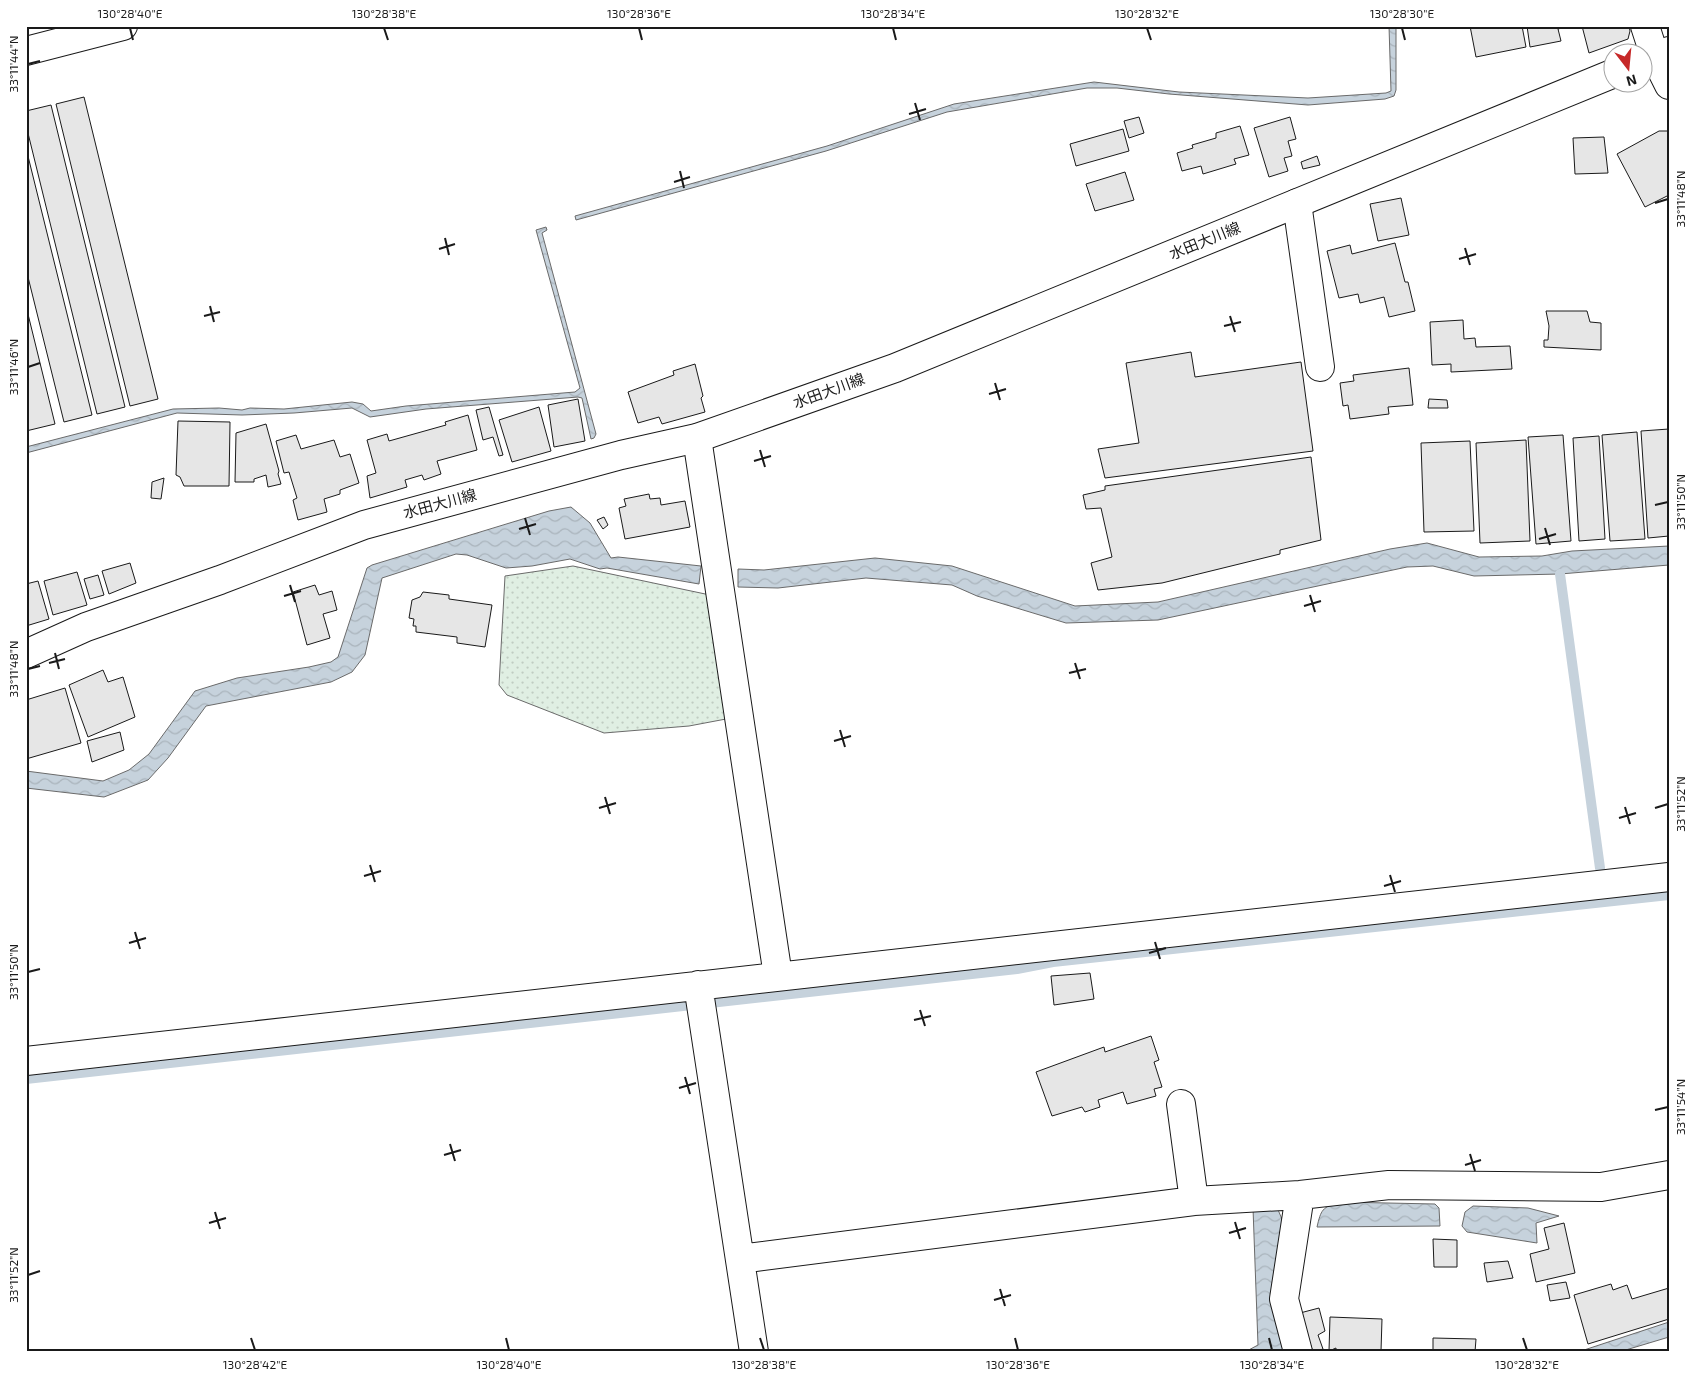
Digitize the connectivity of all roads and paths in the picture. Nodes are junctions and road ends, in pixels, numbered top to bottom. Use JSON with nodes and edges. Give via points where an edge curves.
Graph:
{"nodes":[{"id":1,"x":123,"y":26,"type":"edge"},
{"id":2,"x":1645,"y":26,"type":"edge"},
{"id":3,"x":26,"y":51,"type":"edge"},
{"id":4,"x":1655,"y":57,"type":"edge"},
{"id":5,"x":1602,"y":78,"type":"edge"},
{"id":6,"x":1669,"y":85,"type":"edge"},
{"id":7,"x":1297,"y":203,"type":"junction"},
{"id":8,"x":1320,"y":367,"type":"dead end"},
{"id":9,"x":697,"y":438,"type":"junction"},
{"id":10,"x":26,"y":654,"type":"edge"},
{"id":11,"x":1669,"y":877,"type":"edge"},
{"id":12,"x":778,"y":976,"type":"junction"},
{"id":13,"x":698,"y":985,"type":"junction"},
{"id":14,"x":26,"y":1061,"type":"edge"},
{"id":15,"x":1180,"y":1104,"type":"dead end"},
{"id":16,"x":1669,"y":1175,"type":"edge"},
{"id":17,"x":1300,"y":1195,"type":"junction"},
{"id":18,"x":1194,"y":1201,"type":"junction"},
{"id":19,"x":740,"y":1259,"type":"junction"},
{"id":20,"x":754,"y":1352,"type":"edge"},
{"id":21,"x":1298,"y":1352,"type":"edge"}],
"edges":[{"from":1,"to":3,"type":"street"},
{"from":2,"to":4,"type":"street"},
{"from":4,"to":6,"type":"street"},
{"from":5,"to":7,"type":"street","name":"水田大川線"},
{"from":7,"to":8,"type":"street"},
{"from":7,"to":9,"type":"street","name":"水田大川線","via":[[895,368]]},
{"from":9,"to":10,"type":"street","name":"水田大川線","via":[[621,455],[364,525],[86,627]]},
{"from":9,"to":12,"type":"street"},
{"from":11,"to":12,"type":"street"},
{"from":12,"to":13,"type":"street"},
{"from":13,"to":14,"type":"street"},
{"from":13,"to":19,"type":"street"},
{"from":15,"to":18,"type":"street"},
{"from":16,"to":17,"type":"street","via":[[1600,1187],[1390,1185]]},
{"from":17,"to":18,"type":"street"},
{"from":17,"to":21,"type":"street","via":[[1284,1298]]},
{"from":18,"to":19,"type":"street"},
{"from":19,"to":20,"type":"street"}]}
